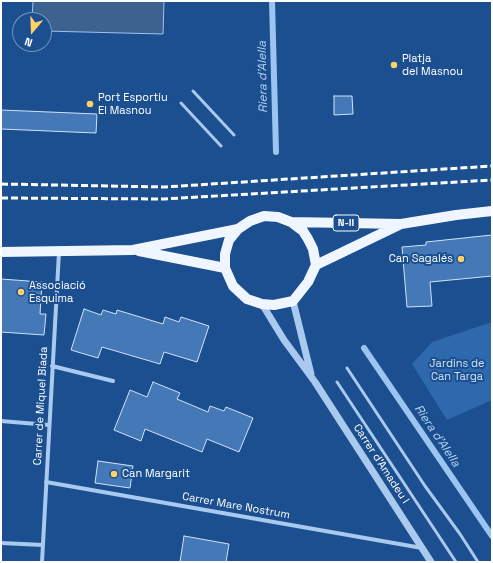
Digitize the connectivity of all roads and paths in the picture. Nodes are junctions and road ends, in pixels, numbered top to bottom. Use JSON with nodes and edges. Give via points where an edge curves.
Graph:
{"nodes":[{"id":1,"x":192,"y":91,"type":"dead end"},
{"id":2,"x":181,"y":103,"type":"dead end"},
{"id":3,"x":234,"y":135,"type":"dead end"},
{"id":4,"x":220,"y":146,"type":"dead end"},
{"id":5,"x":492,"y":212,"type":"edge"},
{"id":6,"x":291,"y":222,"type":"junction"},
{"id":7,"x":401,"y":224,"type":"junction"},
{"id":8,"x":238,"y":229,"type":"junction"},
{"id":9,"x":133,"y":250,"type":"junction"},
{"id":10,"x":1,"y":252,"type":"edge"},
{"id":11,"x":58,"y":252,"type":"junction"},
{"id":12,"x":316,"y":264,"type":"junction"},
{"id":13,"x":225,"y":268,"type":"junction"},
{"id":14,"x":293,"y":301,"type":"junction"},
{"id":15,"x":262,"y":304,"type":"junction"},
{"id":16,"x":52,"y":366,"type":"junction"},
{"id":17,"x":347,"y":368,"type":"dead end"},
{"id":18,"x":312,"y":378,"type":"junction"},
{"id":19,"x":113,"y":381,"type":"dead end"},
{"id":20,"x":337,"y":382,"type":"dead end"},
{"id":21,"x":1,"y":421,"type":"edge"},
{"id":22,"x":49,"y":425,"type":"junction"},
{"id":23,"x":46,"y":482,"type":"junction"},
{"id":24,"x":1,"y":543,"type":"edge"},
{"id":25,"x":43,"y":545,"type":"junction"},
{"id":26,"x":422,"y":548,"type":"junction"},
{"id":27,"x":42,"y":562,"type":"edge"},
{"id":28,"x":431,"y":562,"type":"edge"},
{"id":29,"x":456,"y":562,"type":"edge"},
{"id":30,"x":478,"y":562,"type":"edge"}],
"edges":[{"from":1,"to":3,"type":"lane"},
{"from":2,"to":4,"type":"lane"},
{"from":5,"to":7,"type":"main road","number":"N-II"},
{"from":6,"to":7,"type":"main road","number":"N-II"},
{"from":6,"to":8,"type":"main road","number":"N-II","via":[[278,217],[264,216],[250,220]]},
{"from":6,"to":12,"type":"main road","number":"N-II","via":[[308,239]]},
{"from":7,"to":12,"type":"main road","number":"N-II"},
{"from":8,"to":9,"type":"main road","number":"N-II"},
{"from":8,"to":13,"type":"main road","number":"N-II","via":[[229,240]]},
{"from":9,"to":11,"type":"main road","number":"N-II"},
{"from":9,"to":13,"type":"main road","number":"N-II"},
{"from":10,"to":11,"type":"main road","number":"N-II"},
{"from":11,"to":16,"type":"street","name":"Carrer de Miquel Biada"},
{"from":12,"to":14,"type":"main road","via":[[308,282]]},
{"from":13,"to":15,"type":"main road","number":"N-II","via":[[233,286],[247,299]]},
{"from":14,"to":15,"type":"main road","number":"N-II","via":[[274,305]]},
{"from":14,"to":18,"type":"street","name":"Carrer d'Amadeu I"},
{"from":15,"to":18,"type":"street","name":"Carrer d'Amadeu I"},
{"from":16,"to":19,"type":"street"},
{"from":16,"to":22,"type":"street","name":"Carrer de Miquel Biada"},
{"from":17,"to":30,"type":"lane","via":[[424,486]]},
{"from":18,"to":26,"type":"street","name":"Carrer d'Amadeu I"},
{"from":20,"to":29,"type":"lane"},
{"from":21,"to":22,"type":"street"},
{"from":22,"to":23,"type":"street","name":"Carrer de Miquel Biada"},
{"from":23,"to":25,"type":"street","name":"Carrer de Miquel Biada"},
{"from":23,"to":26,"type":"street","name":"Carrer Mare Nostrum"},
{"from":24,"to":25,"type":"street"},
{"from":25,"to":27,"type":"street","name":"Carrer de Miquel Biada"},
{"from":26,"to":28,"type":"street","name":"Carrer d'Amadeu I"}]}
